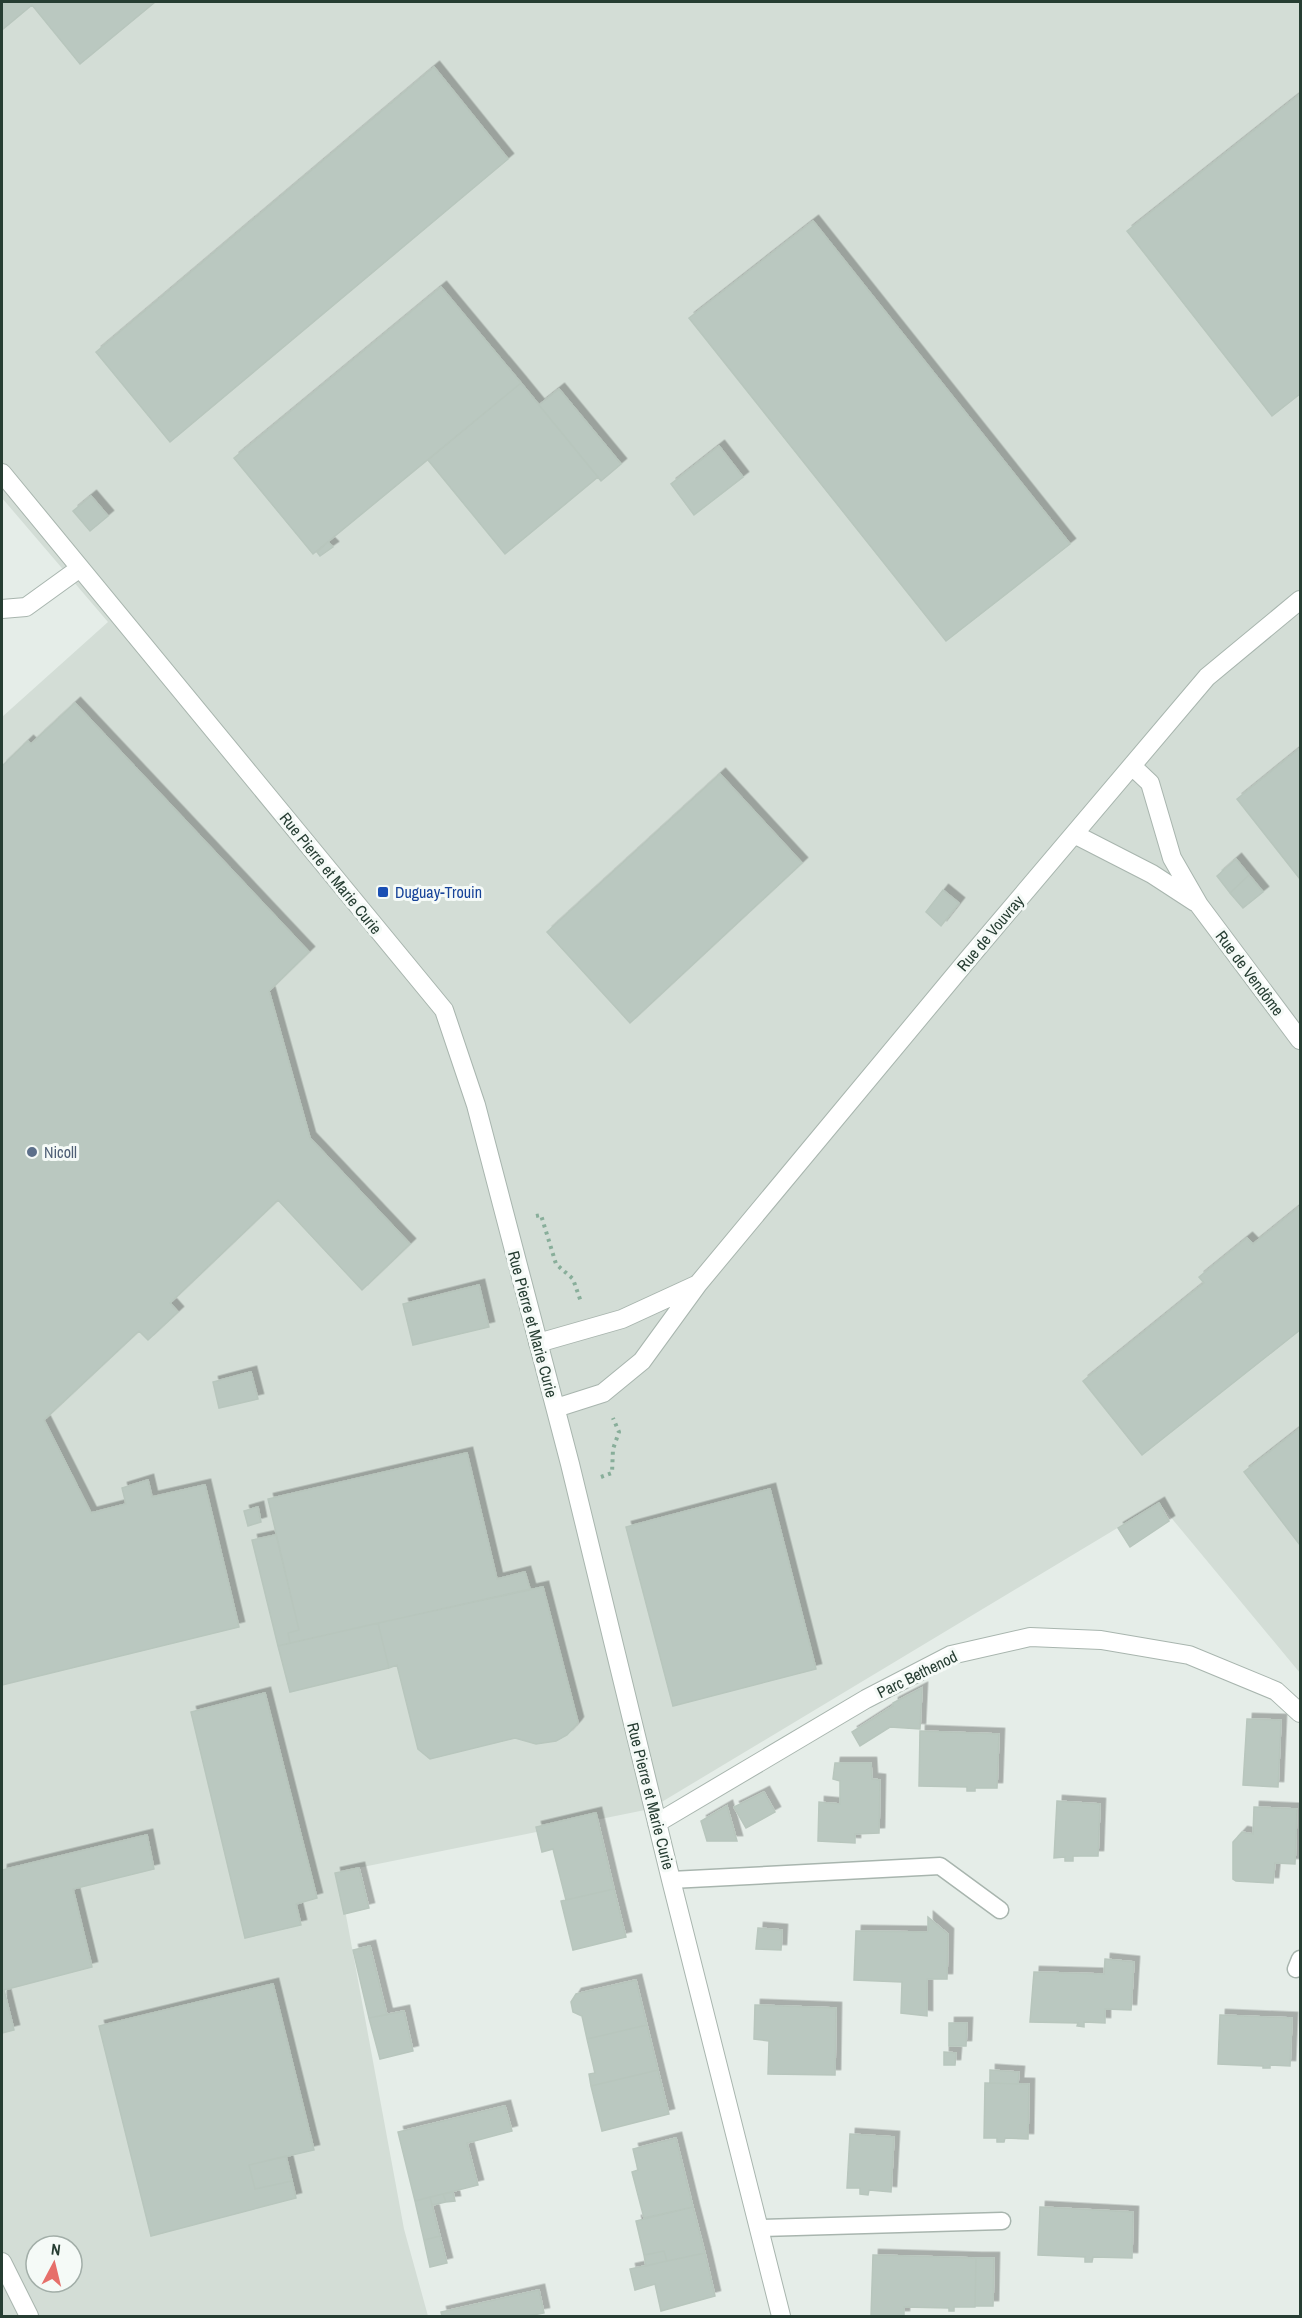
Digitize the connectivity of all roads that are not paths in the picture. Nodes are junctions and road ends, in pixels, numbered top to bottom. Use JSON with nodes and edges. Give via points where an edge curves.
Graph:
{"nodes":[{"id":1,"x":2,"y":473,"type":"edge"},
{"id":2,"x":80,"y":568,"type":"junction"},
{"id":3,"x":1300,"y":600,"type":"edge"},
{"id":4,"x":2,"y":609,"type":"edge"},
{"id":5,"x":1132,"y":765,"type":"junction"},
{"id":6,"x":1074,"y":834,"type":"junction"},
{"id":7,"x":1199,"y":905,"type":"junction"},
{"id":8,"x":1300,"y":1041,"type":"edge"},
{"id":9,"x":698,"y":1284,"type":"junction"},
{"id":10,"x":538,"y":1342,"type":"junction"},
{"id":11,"x":556,"y":1408,"type":"junction"},
{"id":12,"x":1300,"y":1713,"type":"edge"},
{"id":13,"x":657,"y":1822,"type":"junction"},
{"id":14,"x":671,"y":1880,"type":"junction"},
{"id":15,"x":1000,"y":1910,"type":"dead end"},
{"id":16,"x":1002,"y":2221,"type":"dead end"},
{"id":17,"x":759,"y":2228,"type":"junction"},
{"id":18,"x":2,"y":2262,"type":"edge"},
{"id":19,"x":29,"y":2316,"type":"edge"},
{"id":20,"x":781,"y":2316,"type":"edge"}],
"edges":[{"from":1,"to":2,"type":"street","name":"Rue Pierre et Marie Curie"},
{"from":2,"to":4,"type":"street","via":[[26,607]]},
{"from":2,"to":10,"type":"street","name":"Rue Pierre et Marie Curie","via":[[444,1010],[476,1104]]},
{"from":3,"to":5,"type":"street","name":"Rue de Vouvray","via":[[1207,677]]},
{"from":5,"to":6,"type":"street","name":"Rue de Vouvray"},
{"from":5,"to":7,"type":"street","name":"Rue de Vendôme","via":[[1150,783],[1172,858]]},
{"from":6,"to":7,"type":"street","name":"Rue de Vendôme","via":[[1152,874]]},
{"from":6,"to":9,"type":"street","name":"Rue de Vouvray"},
{"from":7,"to":8,"type":"street","name":"Rue de Vendôme"},
{"from":9,"to":10,"type":"street","name":"Rue de Vouvray","via":[[622,1319]]},
{"from":9,"to":11,"type":"street","name":"Rue de Vouvray","via":[[642,1361],[603,1393]]},
{"from":10,"to":11,"type":"street","name":"Rue Pierre et Marie Curie"},
{"from":11,"to":13,"type":"street","name":"Rue Pierre et Marie Curie"},
{"from":12,"to":13,"type":"street","name":"Parc Bethenod","via":[[1276,1691],[1189,1655],[1101,1640],[1030,1637],[951,1655],[866,1699]]},
{"from":13,"to":14,"type":"street","name":"Rue Pierre et Marie Curie"},
{"from":14,"to":15,"type":"lane","via":[[940,1866]]},
{"from":14,"to":17,"type":"street","name":"Rue Pierre et Marie Curie"},
{"from":16,"to":17,"type":"lane"},
{"from":17,"to":20,"type":"street","name":"Rue Pierre et Marie Curie"},
{"from":18,"to":19,"type":"street"}]}
